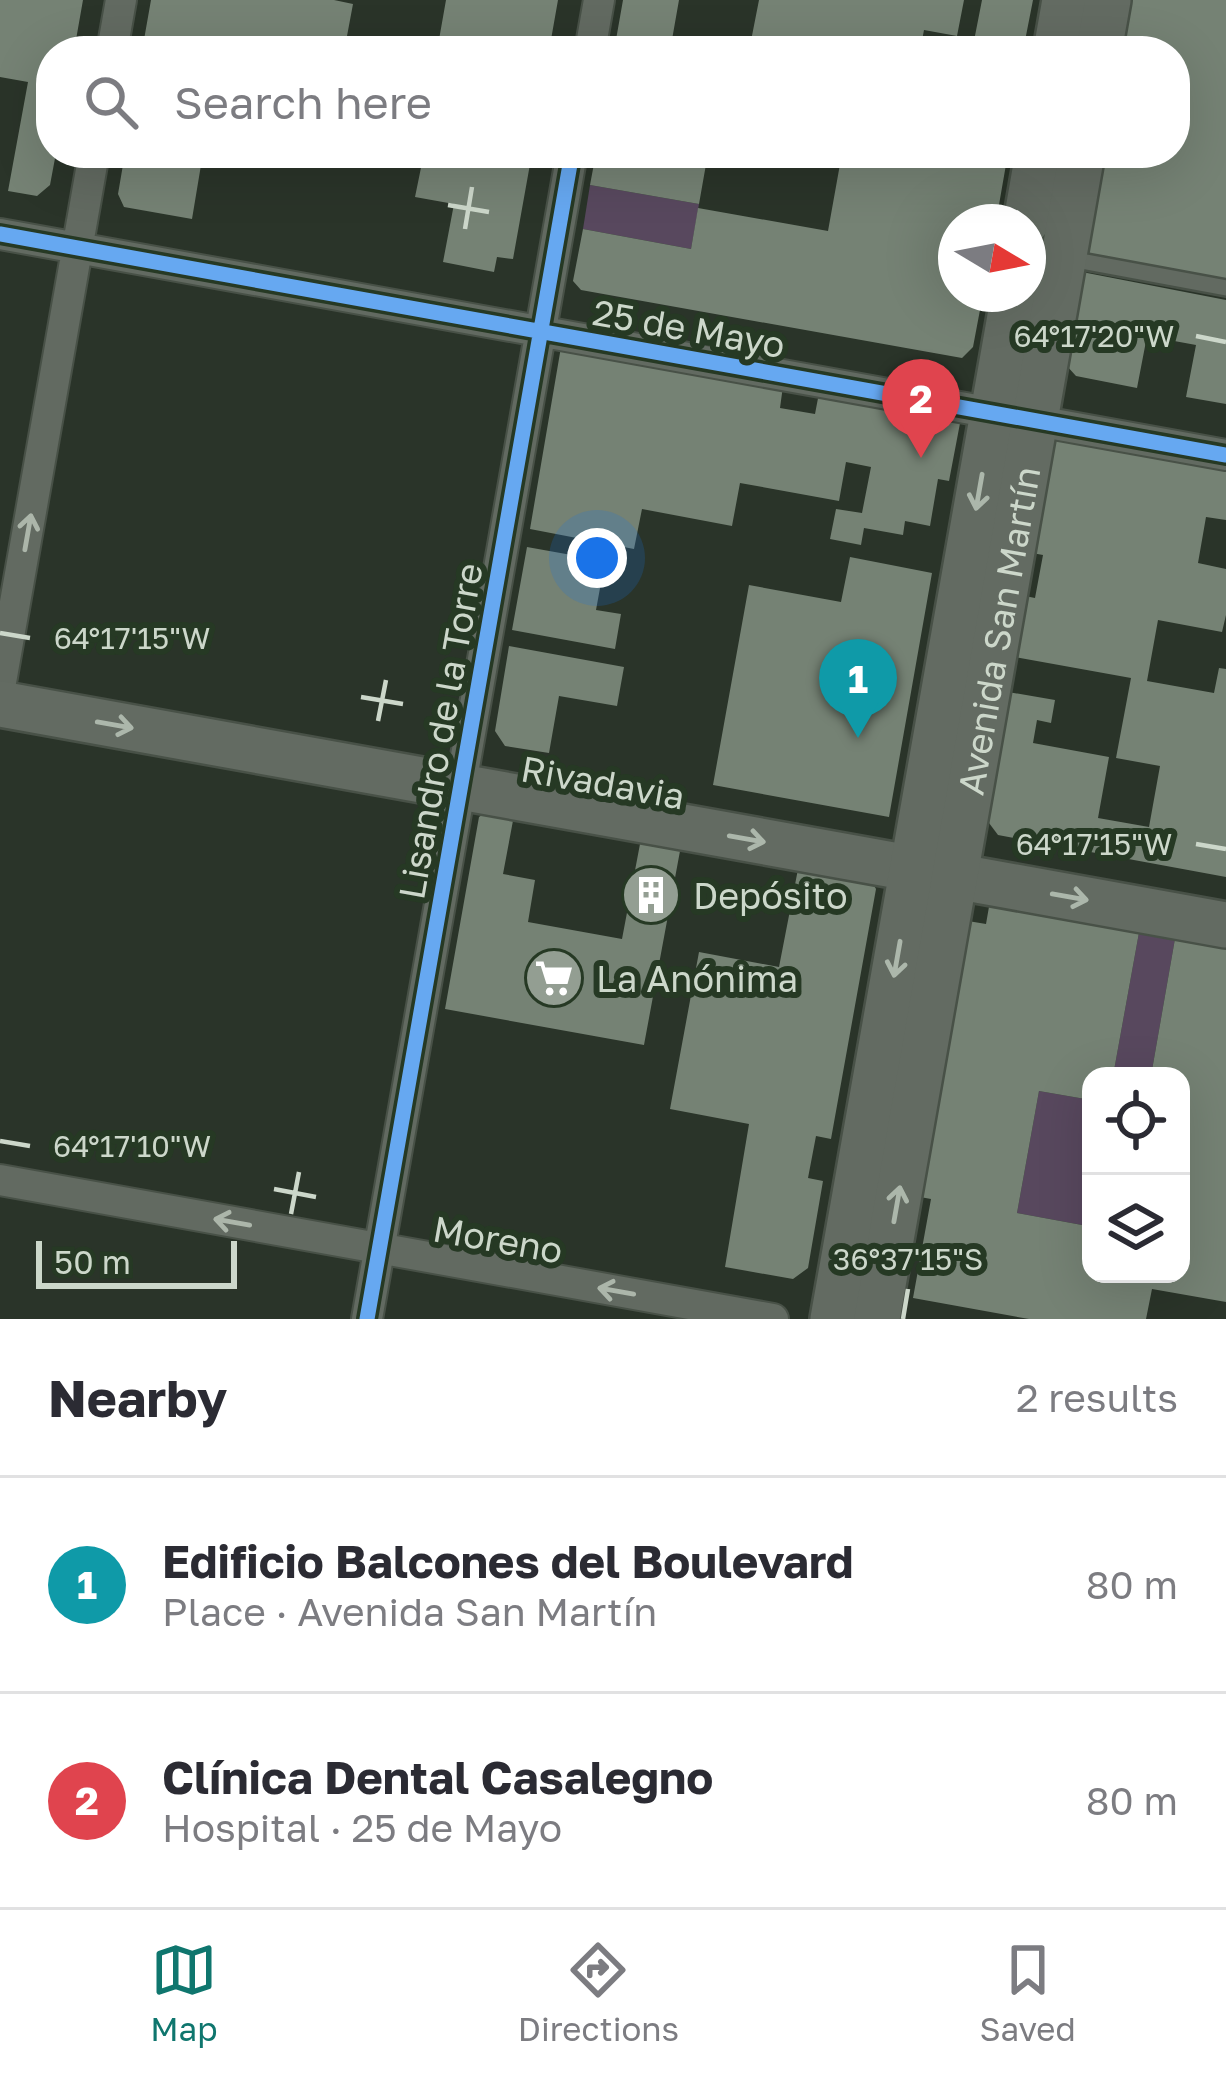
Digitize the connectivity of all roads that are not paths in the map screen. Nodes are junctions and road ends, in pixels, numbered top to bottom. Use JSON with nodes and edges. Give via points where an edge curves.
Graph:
{"nodes":[{"id":1,"x":121,"y":0,"type":"edge"},
{"id":2,"x":598,"y":0,"type":"edge"},
{"id":3,"x":1065,"y":0,"type":"edge"},
{"id":4,"x":1108,"y":0,"type":"edge"},
{"id":5,"x":115,"y":36,"type":"edge"},
{"id":6,"x":592,"y":36,"type":"edge"},
{"id":7,"x":1059,"y":36,"type":"edge"},
{"id":8,"x":1102,"y":36,"type":"edge"},
{"id":9,"x":91,"y":168,"type":"edge"},
{"id":10,"x":569,"y":168,"type":"edge"},
{"id":11,"x":1035,"y":168,"type":"edge"},
{"id":12,"x":1079,"y":168,"type":"edge"},
{"id":13,"x":1029,"y":204,"type":"edge"},
{"id":14,"x":0,"y":234,"type":"edge"},
{"id":15,"x":78,"y":248,"type":"junction"},
{"id":16,"x":1063,"y":258,"type":"junction"},
{"id":17,"x":1226,"y":288,"type":"edge"},
{"id":18,"x":1014,"y":312,"type":"edge"},
{"id":19,"x":541,"y":331,"type":"junction"},
{"id":20,"x":1014,"y":416,"type":"junction"},
{"id":21,"x":1226,"y":454,"type":"edge"},
{"id":22,"x":0,"y":688,"type":"edge"},
{"id":23,"x":0,"y":704,"type":"edge"},
{"id":24,"x":460,"y":787,"type":"junction"},
{"id":25,"x":933,"y":873,"type":"junction"},
{"id":26,"x":1226,"y":926,"type":"edge"},
{"id":27,"x":0,"y":1180,"type":"edge"},
{"id":28,"x":380,"y":1248,"type":"junction"},
{"id":29,"x":367,"y":1319,"type":"edge"},
{"id":30,"x":772,"y":1319,"type":"edge"},
{"id":31,"x":833,"y":1319,"type":"edge"},
{"id":32,"x":877,"y":1319,"type":"edge"}],
"edges":[{"from":1,"to":5,"type":"street"},
{"from":2,"to":6,"type":"street"},
{"from":3,"to":7,"type":"main road"},
{"from":4,"to":8,"type":"main road"},
{"from":9,"to":15,"type":"street"},
{"from":10,"to":19,"type":"street","name":"Lisandro de la Torre"},
{"from":11,"to":13,"type":"main road"},
{"from":12,"to":16,"type":"main road","name":"Avenida San Martín"},
{"from":14,"to":15,"type":"street","name":"25 de Mayo"},
{"from":15,"to":19,"type":"street","name":"25 de Mayo"},
{"from":22,"to":15,"type":"street","one_way":true},
{"from":16,"to":17,"type":"lane"},
{"from":16,"to":20,"type":"main road","name":"Avenida San Martín"},
{"from":18,"to":20,"type":"main road","name":"Avenida San Martín"},
{"from":19,"to":20,"type":"street","name":"25 de Mayo"},
{"from":19,"to":24,"type":"street","name":"Lisandro de la Torre"},
{"from":20,"to":21,"type":"street","name":"25 de Mayo"},
{"from":20,"to":25,"type":"main road","name":"Avenida San Martín"},
{"from":23,"to":24,"type":"main road","name":"Rivadavia","one_way":true},
{"from":24,"to":25,"type":"main road","name":"Rivadavia","one_way":true},
{"from":24,"to":28,"type":"street","name":"Lisandro de la Torre"},
{"from":25,"to":26,"type":"main road","name":"Rivadavia","one_way":true},
{"from":25,"to":31,"type":"main road","name":"Avenida San Martín","one_way":true},
{"from":32,"to":25,"type":"main road","name":"Avenida San Martín","one_way":true},
{"from":28,"to":27,"type":"street","name":"Moreno","one_way":true},
{"from":28,"to":29,"type":"street","name":"Lisandro de la Torre"},
{"from":30,"to":28,"type":"street","name":"Moreno","one_way":true}]}
